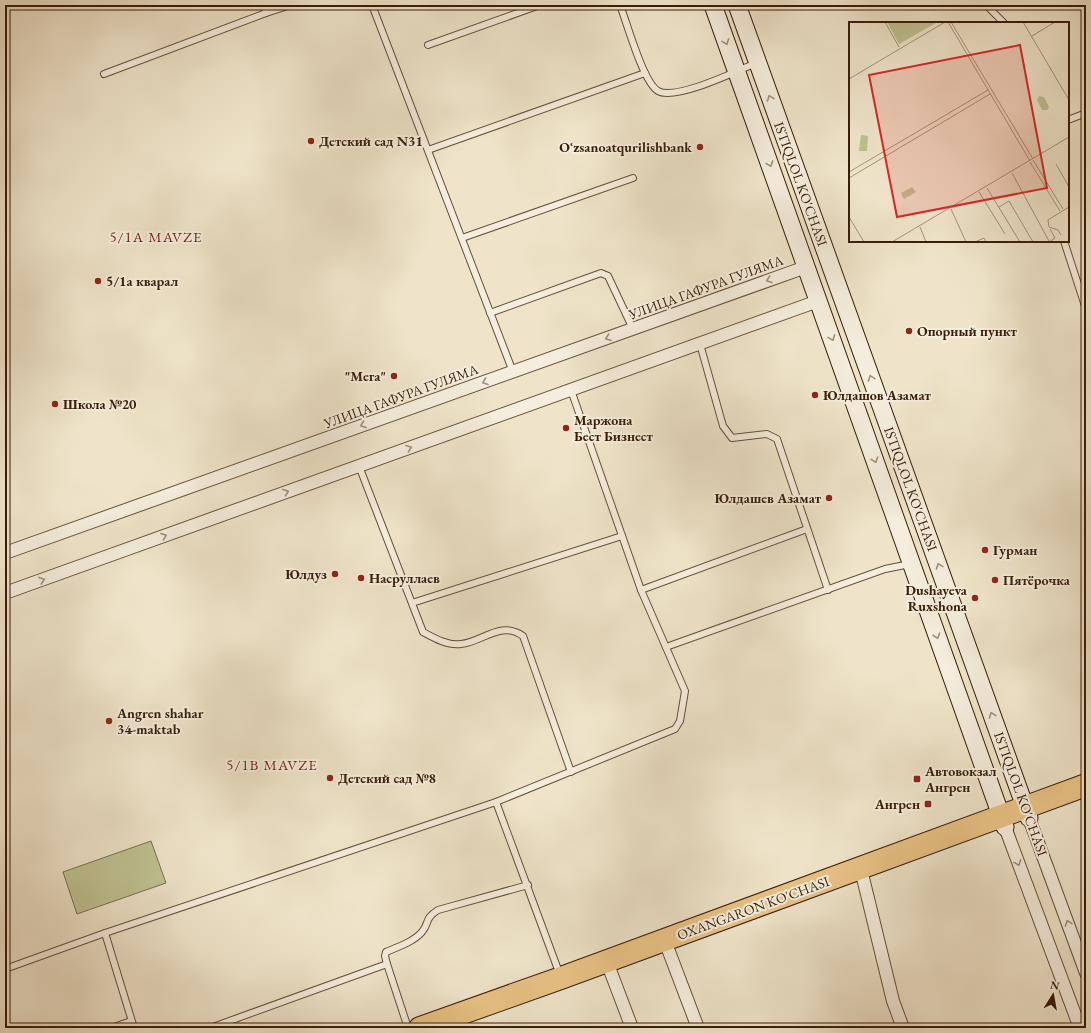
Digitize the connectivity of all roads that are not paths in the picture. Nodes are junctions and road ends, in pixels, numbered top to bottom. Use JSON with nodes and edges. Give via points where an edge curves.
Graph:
{"nodes":[{"id":1,"x":264,"y":5,"type":"edge"},
{"id":2,"x":291,"y":5,"type":"edge"},
{"id":3,"x":372,"y":5,"type":"edge"},
{"id":4,"x":540,"y":5,"type":"edge"},
{"id":5,"x":620,"y":5,"type":"edge"},
{"id":6,"x":713,"y":5,"type":"edge"},
{"id":7,"x":737,"y":5,"type":"edge"},
{"id":8,"x":986,"y":5,"type":"edge"},
{"id":9,"x":266,"y":13,"type":"junction"},
{"id":10,"x":1003,"y":22,"type":"edge"},
{"id":11,"x":428,"y":45,"type":"dead end"},
{"id":12,"x":757,"y":63,"type":"junction"},
{"id":13,"x":737,"y":72,"type":"junction"},
{"id":14,"x":645,"y":73,"type":"junction"},
{"id":15,"x":104,"y":74,"type":"dead end"},
{"id":16,"x":1086,"y":113,"type":"edge"},
{"id":17,"x":1069,"y":120,"type":"edge"},
{"id":18,"x":428,"y":150,"type":"junction"},
{"id":19,"x":634,"y":178,"type":"dead end"},
{"id":20,"x":462,"y":238,"type":"junction"},
{"id":21,"x":1064,"y":242,"type":"edge"},
{"id":22,"x":806,"y":267,"type":"junction"},
{"id":23,"x":818,"y":301,"type":"junction"},
{"id":24,"x":1086,"y":309,"type":"edge"},
{"id":25,"x":490,"y":313,"type":"junction"},
{"id":26,"x":633,"y":329,"type":"junction"},
{"id":27,"x":700,"y":344,"type":"junction"},
{"id":28,"x":863,"y":355,"type":"junction"},
{"id":29,"x":841,"y":362,"type":"junction"},
{"id":30,"x":513,"y":372,"type":"junction"},
{"id":31,"x":571,"y":390,"type":"junction"},
{"id":32,"x":359,"y":466,"type":"junction"},
{"id":33,"x":807,"y":529,"type":"junction"},
{"id":34,"x":622,"y":536,"type":"junction"},
{"id":35,"x":5,"y":553,"type":"edge"},
{"id":36,"x":912,"y":564,"type":"junction"},
{"id":37,"x":642,"y":590,"type":"junction"},
{"id":38,"x":828,"y":590,"type":"junction"},
{"id":39,"x":5,"y":593,"type":"edge"},
{"id":40,"x":412,"y":603,"type":"junction"},
{"id":41,"x":666,"y":647,"type":"junction"},
{"id":42,"x":572,"y":772,"type":"junction"},
{"id":43,"x":1086,"y":785,"type":"edge"},
{"id":44,"x":1086,"y":797,"type":"edge"},
{"id":45,"x":496,"y":802,"type":"junction"},
{"id":46,"x":1027,"y":812,"type":"junction"},
{"id":47,"x":1003,"y":822,"type":"junction"},
{"id":48,"x":863,"y":878,"type":"junction"},
{"id":49,"x":528,"y":884,"type":"junction"},
{"id":50,"x":105,"y":933,"type":"junction"},
{"id":51,"x":668,"y":949,"type":"junction"},
{"id":52,"x":387,"y":964,"type":"junction"},
{"id":53,"x":5,"y":969,"type":"edge"},
{"id":54,"x":610,"y":970,"type":"junction"},
{"id":55,"x":1086,"y":973,"type":"edge"},
{"id":56,"x":563,"y":983,"type":"junction"},
{"id":57,"x":131,"y":1021,"type":"junction"},
{"id":58,"x":111,"y":1028,"type":"edge"},
{"id":59,"x":134,"y":1028,"type":"edge"},
{"id":60,"x":210,"y":1028,"type":"edge"},
{"id":61,"x":408,"y":1028,"type":"edge"},
{"id":62,"x":420,"y":1028,"type":"edge"},
{"id":63,"x":448,"y":1028,"type":"edge"},
{"id":64,"x":632,"y":1028,"type":"edge"},
{"id":65,"x":698,"y":1028,"type":"edge"},
{"id":66,"x":902,"y":1028,"type":"edge"},
{"id":67,"x":1080,"y":1028,"type":"edge"}],
"edges":[{"from":1,"to":9,"type":"lane"},
{"from":2,"to":9,"type":"lane"},
{"from":3,"to":18,"type":"lane"},
{"from":4,"to":11,"type":"lane"},
{"from":5,"to":14,"type":"lane"},
{"from":6,"to":13,"type":"main road","name":"ISTIQLOL KO'CHASI","one_way":true},
{"from":7,"to":12,"type":"main road","name":"ISTIQLOL KO'CHASI"},
{"from":8,"to":10,"type":"lane"},
{"from":9,"to":15,"type":"lane"},
{"from":12,"to":13,"type":"lane"},
{"from":28,"to":12,"type":"main road","name":"ISTIQLOL KO'CHASI","one_way":true},
{"from":13,"to":14,"type":"lane","via":[[715,82],[668,94],[658,91]]},
{"from":13,"to":22,"type":"main road","name":"ISTIQLOL KO'CHASI","one_way":true},
{"from":14,"to":18,"type":"lane"},
{"from":16,"to":17,"type":"lane"},
{"from":18,"to":20,"type":"lane"},
{"from":19,"to":20,"type":"lane"},
{"from":20,"to":25,"type":"lane"},
{"from":21,"to":24,"type":"lane"},
{"from":22,"to":23,"type":"main road","name":"ISTIQLOL KO'CHASI"},
{"from":22,"to":26,"type":"street","name":"УЛИЦА ГАФУРА ГУЛЯМА","one_way":true},
{"from":23,"to":27,"type":"street"},
{"from":23,"to":29,"type":"main road","name":"ISTIQLOL KO'CHASI","one_way":true},
{"from":25,"to":26,"type":"lane","via":[[605,273]]},
{"from":25,"to":30,"type":"lane"},
{"from":26,"to":30,"type":"street","name":"УЛИЦА ГАФУРА ГУЛЯМА","one_way":true},
{"from":27,"to":31,"type":"street"},
{"from":27,"to":33,"type":"lane","via":[[723,426],[732,438],[766,434],[776,439]]},
{"from":28,"to":29,"type":"main road"},
{"from":46,"to":28,"type":"main road","name":"ISTIQLOL KO'CHASI","one_way":true},
{"from":29,"to":36,"type":"main road","name":"ISTIQLOL KO'CHASI","one_way":true},
{"from":30,"to":35,"type":"street","name":"УЛИЦА ГАФУРА ГУЛЯМА","one_way":true},
{"from":32,"to":31,"type":"street","one_way":true},
{"from":31,"to":34,"type":"lane"},
{"from":39,"to":32,"type":"street","one_way":true},
{"from":32,"to":40,"type":"lane"},
{"from":33,"to":37,"type":"lane"},
{"from":33,"to":38,"type":"lane"},
{"from":34,"to":37,"type":"lane"},
{"from":34,"to":40,"type":"lane"},
{"from":36,"to":38,"type":"lane","via":[[885,569]]},
{"from":36,"to":47,"type":"main road","name":"ISTIQLOL KO'CHASI","one_way":true},
{"from":37,"to":41,"type":"lane"},
{"from":38,"to":41,"type":"lane"},
{"from":40,"to":42,"type":"lane","via":[[423,632],[440,641],[461,644],[502,630],[516,631],[523,636]]},
{"from":41,"to":42,"type":"lane","via":[[685,691],[680,721],[675,729]]},
{"from":42,"to":45,"type":"lane"},
{"from":43,"to":46,"type":"highway","name":"OXANGARON KO'CHASI"},
{"from":44,"to":46,"type":"highway","name":"OXANGARON KO'CHASI"},
{"from":45,"to":49,"type":"lane"},
{"from":45,"to":50,"type":"lane"},
{"from":46,"to":47,"type":"highway","name":"OXANGARON KO'CHASI"},
{"from":55,"to":46,"type":"street","name":"ISTIQLOL KO'CHASI","one_way":true},
{"from":47,"to":48,"type":"highway","name":"OXANGARON KO'CHASI"},
{"from":47,"to":56,"type":"highway","name":"OXANGARON KO'CHASI"},
{"from":47,"to":67,"type":"street","name":"ISTIQLOL KO'CHASI","one_way":true},
{"from":48,"to":51,"type":"highway","name":"OXANGARON KO'CHASI"},
{"from":48,"to":66,"type":"street"},
{"from":49,"to":52,"type":"lane","via":[[438,910],[428,916],[422,931],[411,941],[386,952]]},
{"from":49,"to":56,"type":"lane"},
{"from":50,"to":53,"type":"lane"},
{"from":50,"to":57,"type":"lane"},
{"from":51,"to":54,"type":"highway","name":"OXANGARON KO'CHASI"},
{"from":51,"to":65,"type":"street"},
{"from":52,"to":60,"type":"lane"},
{"from":52,"to":61,"type":"lane"},
{"from":54,"to":56,"type":"highway","name":"OXANGARON KO'CHASI"},
{"from":54,"to":64,"type":"street"},
{"from":56,"to":62,"type":"highway","name":"OXANGARON KO'CHASI"},
{"from":56,"to":63,"type":"highway","name":"OXANGARON KO'CHASI"},
{"from":57,"to":58,"type":"lane"},
{"from":57,"to":59,"type":"lane"}]}
